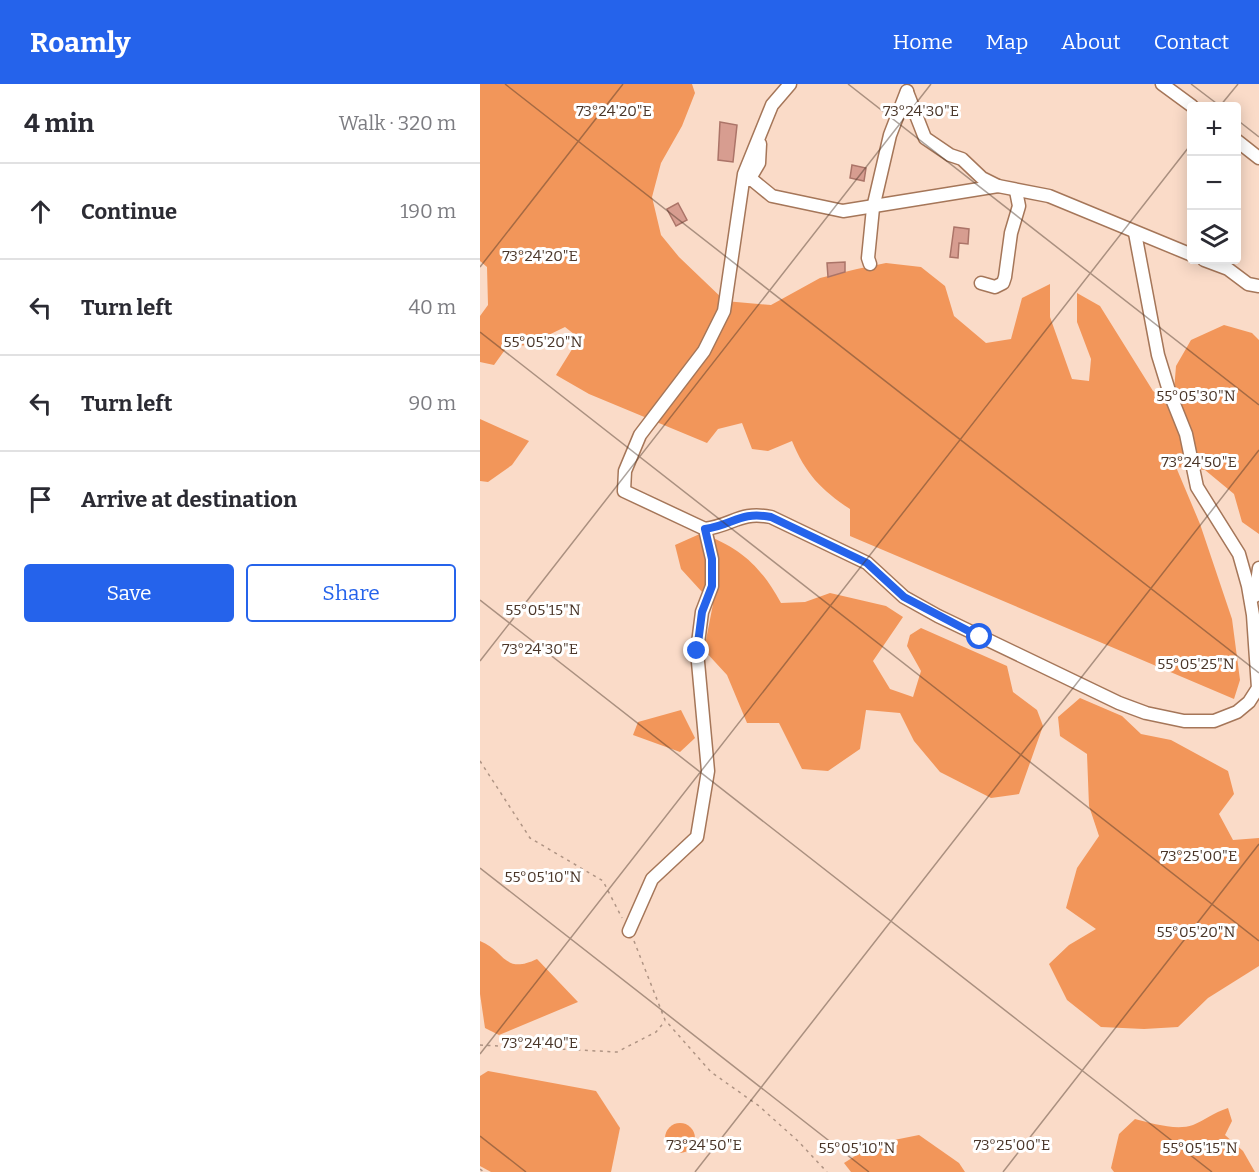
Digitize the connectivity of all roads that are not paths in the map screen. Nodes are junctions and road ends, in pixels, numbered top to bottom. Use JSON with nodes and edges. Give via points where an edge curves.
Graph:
{"nodes":[{"id":1,"x":790,"y":84,"type":"edge"},
{"id":2,"x":1162,"y":84,"type":"edge"},
{"id":3,"x":907,"y":87,"type":"edge"},
{"id":4,"x":1187,"y":102,"type":"edge"},
{"id":5,"x":759,"y":140,"type":"junction"},
{"id":6,"x":1241,"y":145,"type":"edge"},
{"id":7,"x":1259,"y":158,"type":"edge"},
{"id":8,"x":750,"y":178,"type":"junction"},
{"id":9,"x":998,"y":186,"type":"junction"},
{"id":10,"x":1016,"y":191,"type":"junction"},
{"id":11,"x":743,"y":192,"type":"junction"},
{"id":12,"x":873,"y":206,"type":"junction"},
{"id":13,"x":1136,"y":232,"type":"junction"},
{"id":14,"x":1187,"y":253,"type":"edge"},
{"id":15,"x":870,"y":264,"type":"dead end"},
{"id":16,"x":1215,"y":264,"type":"edge"},
{"id":17,"x":981,"y":283,"type":"dead end"},
{"id":18,"x":1259,"y":286,"type":"edge"},
{"id":19,"x":705,"y":529,"type":"junction"},
{"id":20,"x":1259,"y":568,"type":"edge"},
{"id":21,"x":1254,"y":623,"type":"junction"},
{"id":22,"x":629,"y":931,"type":"road end"}],
"edges":[{"from":1,"to":5,"type":"lane","via":[[772,105]]},
{"from":2,"to":4,"type":"lane"},
{"from":3,"to":9,"type":"lane","via":[[925,138]]},
{"from":3,"to":12,"type":"lane","via":[[890,135]]},
{"from":5,"to":8,"type":"lane","via":[[759,163]]},
{"from":5,"to":11,"type":"lane","via":[[744,174]]},
{"from":6,"to":7,"type":"lane"},
{"from":8,"to":11,"type":"lane"},
{"from":8,"to":12,"type":"lane","via":[[772,196],[785,200],[843,211]]},
{"from":9,"to":10,"type":"lane"},
{"from":9,"to":12,"type":"lane"},
{"from":10,"to":13,"type":"lane","via":[[1049,196]]},
{"from":10,"to":17,"type":"lane","via":[[1019,206],[1005,278],[995,286]]},
{"from":11,"to":19,"type":"lane","via":[[723,311],[704,351],[640,435],[625,471],[624,491]]},
{"from":12,"to":15,"type":"lane"},
{"from":13,"to":14,"type":"lane"},
{"from":13,"to":21,"type":"lane","via":[[1158,355],[1186,434],[1197,488],[1239,554]]},
{"from":16,"to":18,"type":"lane","via":[[1248,284]]},
{"from":19,"to":21,"type":"lane","via":[[754,513],[771,517],[867,563],[904,597],[980,637],[1119,702],[1184,721],[1214,721],[1237,712],[1249,702],[1258,688]]},
{"from":19,"to":22,"type":"lane","via":[[712,559],[712,586],[702,612],[697,651],[708,771],[700,828],[697,837],[651,879]]},
{"from":20,"to":21,"type":"lane"}]}
